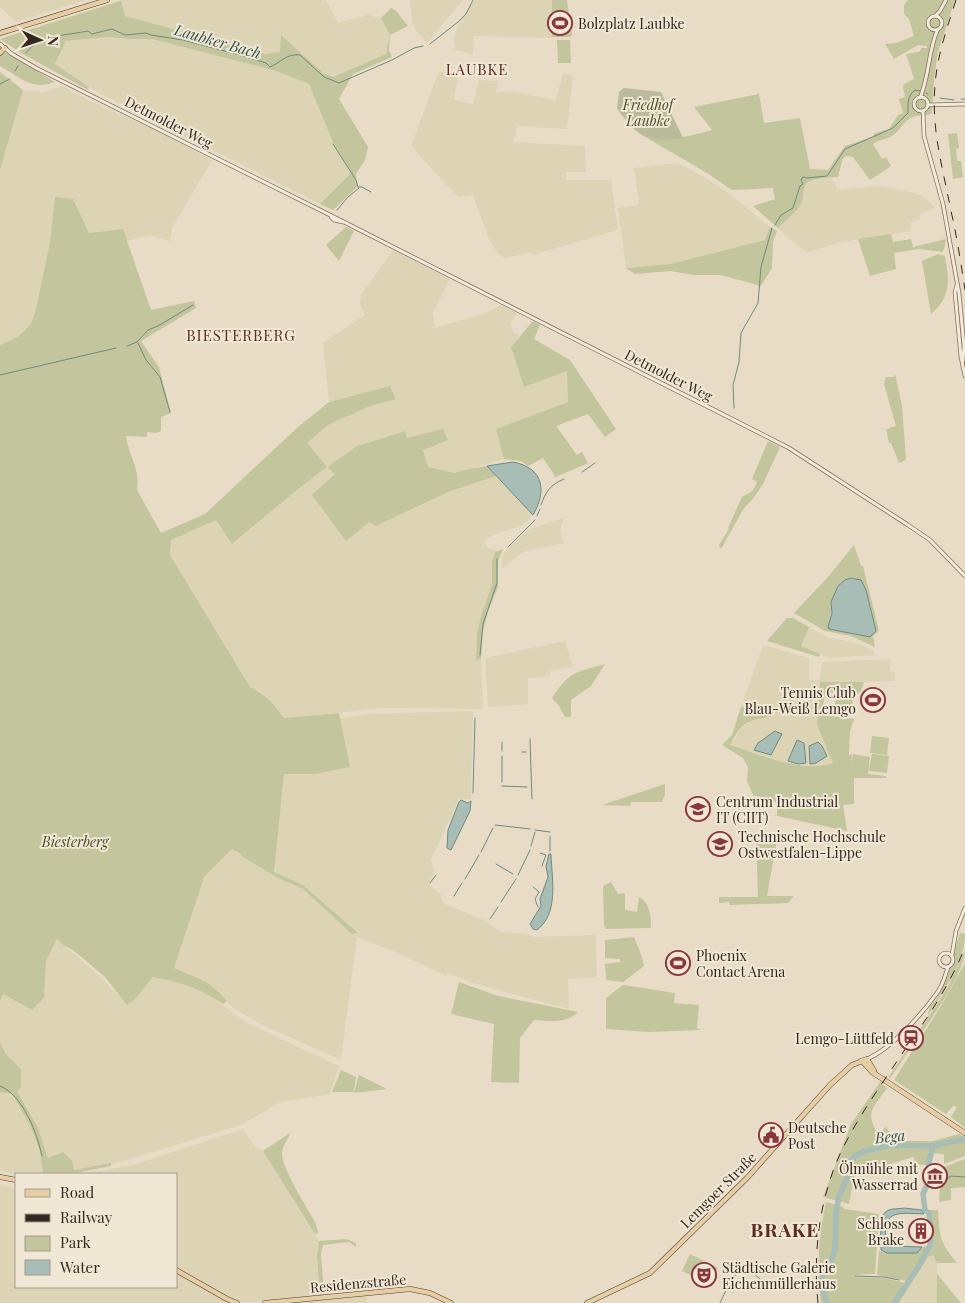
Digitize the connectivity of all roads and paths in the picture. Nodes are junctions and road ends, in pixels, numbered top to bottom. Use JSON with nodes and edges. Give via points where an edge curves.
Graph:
{"nodes":[{"id":1,"x":107,"y":0,"type":"edge"},
{"id":2,"x":946,"y":0,"type":"edge"},
{"id":3,"x":940,"y":11,"type":"junction"},
{"id":4,"x":934,"y":16,"type":"junction"},
{"id":5,"x":940,"y":19,"type":"junction"},
{"id":6,"x":931,"y":29,"type":"junction"},
{"id":7,"x":938,"y":29,"type":"junction"},
{"id":8,"x":0,"y":33,"type":"edge"},
{"id":9,"x":933,"y":39,"type":"junction"},
{"id":10,"x":2,"y":46,"type":"edge"},
{"id":11,"x":0,"y":53,"type":"edge"},
{"id":12,"x":925,"y":88,"type":"junction"},
{"id":13,"x":920,"y":98,"type":"junction"},
{"id":14,"x":925,"y":99,"type":"junction"},
{"id":15,"x":928,"y":104,"type":"junction"},
{"id":16,"x":965,"y":104,"type":"edge"},
{"id":17,"x":918,"y":110,"type":"junction"},
{"id":18,"x":923,"y":111,"type":"junction"},
{"id":19,"x":922,"y":122,"type":"junction"},
{"id":20,"x":962,"y":322,"type":"edge"},
{"id":21,"x":965,"y":376,"type":"edge"},
{"id":22,"x":965,"y":576,"type":"edge"},
{"id":23,"x":965,"y":908,"type":"edge"},
{"id":24,"x":950,"y":954,"type":"junction"},
{"id":25,"x":946,"y":967,"type":"junction"},
{"id":26,"x":865,"y":1060,"type":"junction"},
{"id":27,"x":965,"y":1133,"type":"edge"},
{"id":28,"x":0,"y":1177,"type":"edge"},
{"id":29,"x":15,"y":1180,"type":"edge"},
{"id":30,"x":178,"y":1271,"type":"edge"},
{"id":31,"x":237,"y":1303,"type":"edge"},
{"id":32,"x":265,"y":1303,"type":"edge"},
{"id":33,"x":451,"y":1303,"type":"edge"},
{"id":34,"x":587,"y":1303,"type":"edge"}],
"edges":[{"from":1,"to":8,"type":"main road"},
{"from":2,"to":3,"type":"street"},
{"from":3,"to":4,"type":"street"},
{"from":3,"to":5,"type":"street"},
{"from":4,"to":5,"type":"street"},
{"from":4,"to":6,"type":"street","via":[[928,22]]},
{"from":5,"to":7,"type":"street"},
{"from":6,"to":7,"type":"street"},
{"from":6,"to":9,"type":"street"},
{"from":7,"to":9,"type":"street"},
{"from":9,"to":12,"type":"street"},
{"from":10,"to":11,"type":"main road"},
{"from":10,"to":22,"type":"street","name":"Detmolder Weg","via":[[36,68],[789,448],[908,524],[930,540]]},
{"from":12,"to":13,"type":"street"},
{"from":12,"to":14,"type":"street"},
{"from":13,"to":14,"type":"street"},
{"from":13,"to":17,"type":"street","via":[[915,103]]},
{"from":14,"to":15,"type":"street"},
{"from":15,"to":16,"type":"street"},
{"from":15,"to":18,"type":"street"},
{"from":17,"to":18,"type":"street"},
{"from":17,"to":19,"type":"street"},
{"from":18,"to":19,"type":"street"},
{"from":19,"to":20,"type":"street","via":[[927,152],[944,204]]},
{"from":20,"to":21,"type":"street","via":[[961,357]]},
{"from":23,"to":24,"type":"street"},
{"from":24,"to":25,"type":"street","via":[[953,964]]},
{"from":24,"to":25,"type":"street","via":[[939,958]]},
{"from":25,"to":26,"type":"street","via":[[944,980],[933,998],[889,1047]]},
{"from":26,"to":27,"type":"main road","via":[[876,1074]]},
{"from":26,"to":34,"type":"main road","name":"Lemgoer Straße","via":[[852,1065],[830,1085],[747,1178],[650,1273]]},
{"from":28,"to":29,"type":"main road"},
{"from":30,"to":31,"type":"main road"},
{"from":32,"to":33,"type":"main road","name":"Residenzstraße","via":[[410,1289],[430,1293]]}]}
